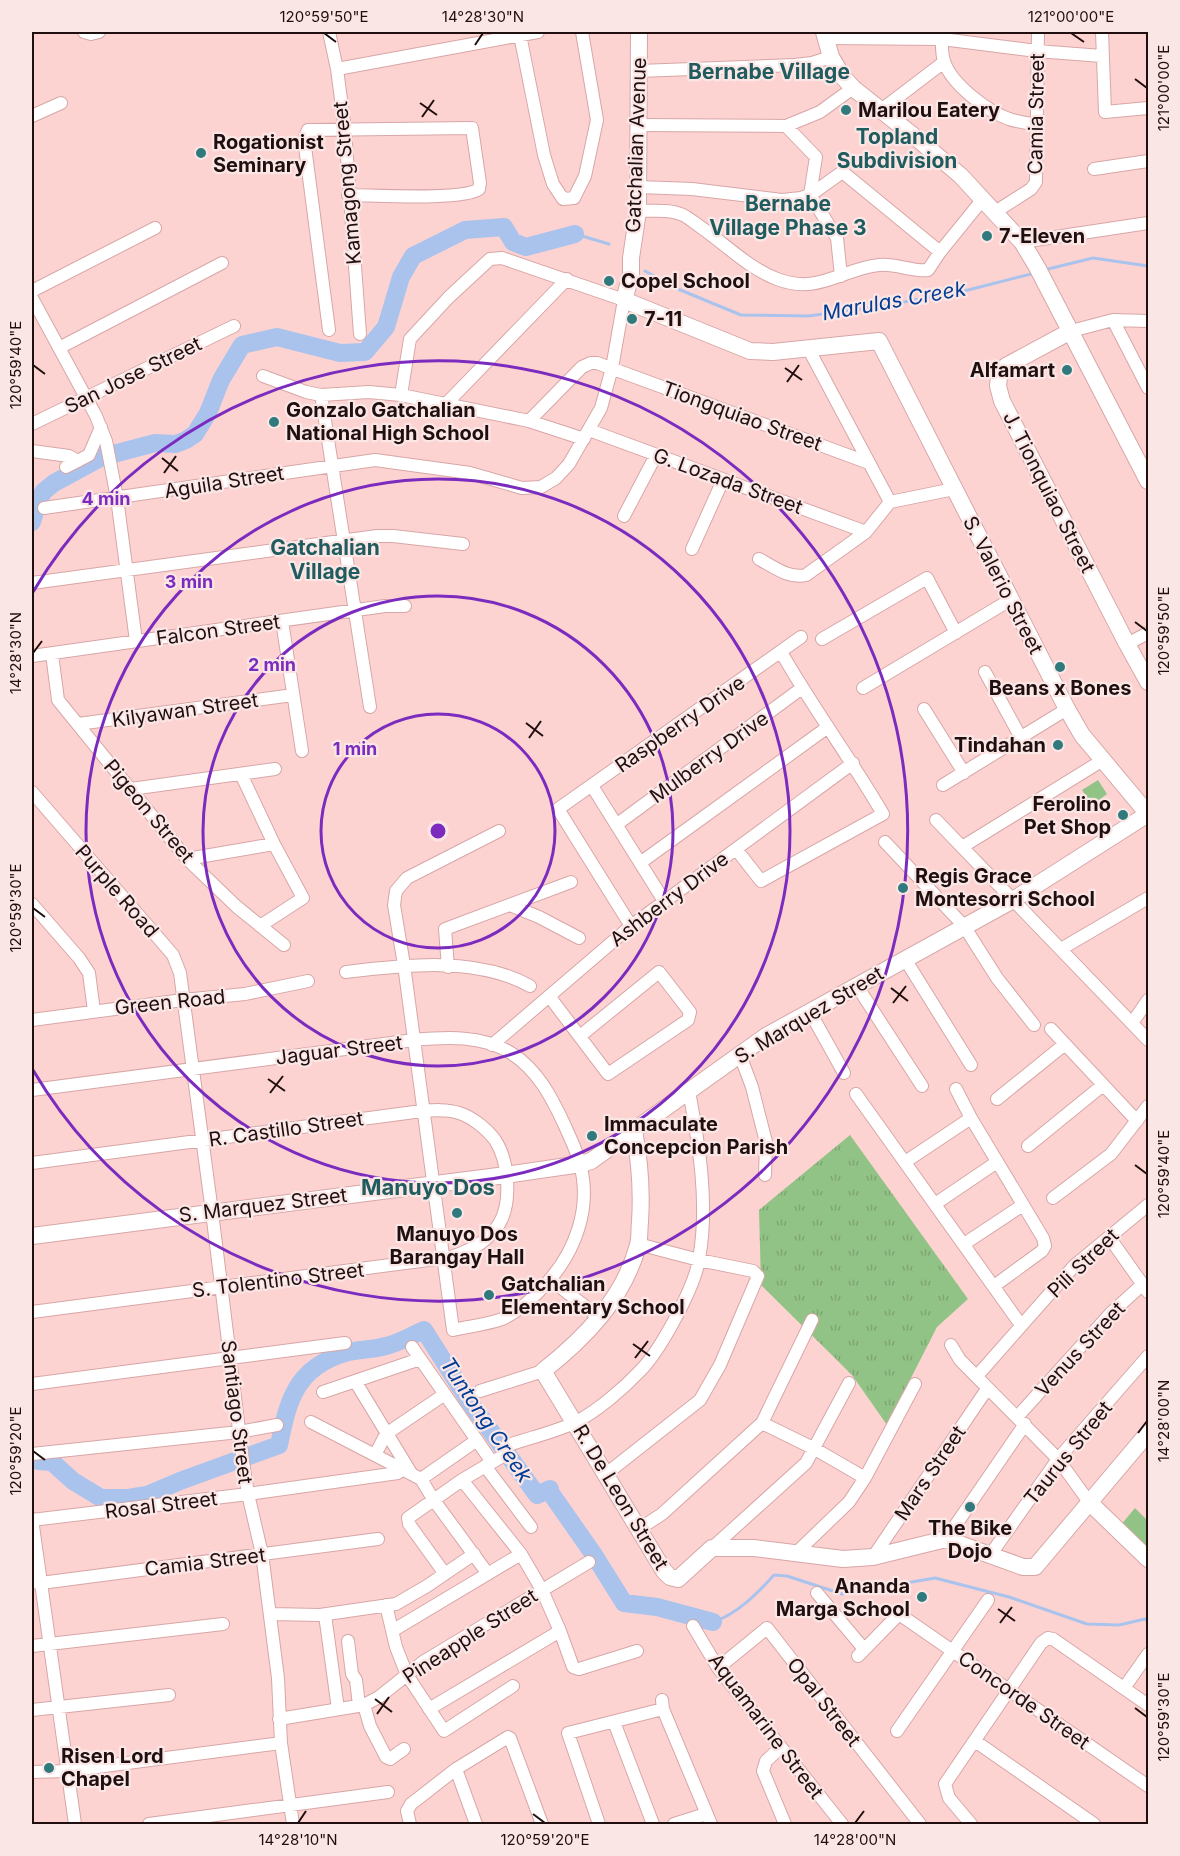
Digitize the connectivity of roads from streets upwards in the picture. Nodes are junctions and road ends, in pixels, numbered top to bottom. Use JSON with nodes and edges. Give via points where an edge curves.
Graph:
{"nodes":[{"id":1,"x":84,"y":32,"type":"edge"},
{"id":2,"x":99,"y":32,"type":"edge"},
{"id":3,"x":329,"y":32,"type":"edge"},
{"id":4,"x":538,"y":32,"type":"edge"},
{"id":5,"x":582,"y":32,"type":"edge"},
{"id":6,"x":639,"y":32,"type":"edge"},
{"id":7,"x":1038,"y":32,"type":"edge"},
{"id":8,"x":1102,"y":32,"type":"edge"},
{"id":9,"x":520,"y":35,"type":"junction"},
{"id":10,"x":824,"y":35,"type":"edge"},
{"id":11,"x":894,"y":35,"type":"edge"},
{"id":12,"x":942,"y":35,"type":"edge"},
{"id":13,"x":1037,"y":51,"type":"junction"},
{"id":14,"x":1101,"y":56,"type":"junction"},
{"id":15,"x":831,"y":57,"type":"junction"},
{"id":16,"x":944,"y":62,"type":"junction"},
{"id":17,"x":337,"y":69,"type":"junction"},
{"id":18,"x":639,"y":70,"type":"junction"},
{"id":19,"x":853,"y":88,"type":"junction"},
{"id":20,"x":61,"y":103,"type":"dead end"},
{"id":21,"x":1149,"y":108,"type":"edge"},
{"id":22,"x":881,"y":110,"type":"junction"},
{"id":23,"x":32,"y":116,"type":"edge"},
{"id":24,"x":638,"y":125,"type":"junction"},
{"id":25,"x":1037,"y":125,"type":"junction"},
{"id":26,"x":786,"y":126,"type":"junction"},
{"id":27,"x":345,"y":130,"type":"junction"},
{"id":28,"x":1149,"y":161,"type":"edge"},
{"id":29,"x":1094,"y":169,"type":"dead end"},
{"id":30,"x":638,"y":187,"type":"junction"},
{"id":31,"x":348,"y":195,"type":"junction"},
{"id":32,"x":810,"y":195,"type":"junction"},
{"id":33,"x":983,"y":199,"type":"junction"},
{"id":34,"x":638,"y":211,"type":"junction"},
{"id":35,"x":995,"y":212,"type":"junction"},
{"id":36,"x":1149,"y":223,"type":"edge"},
{"id":37,"x":156,"y":228,"type":"dead end"},
{"id":38,"x":1022,"y":242,"type":"junction"},
{"id":39,"x":940,"y":252,"type":"junction"},
{"id":40,"x":222,"y":263,"type":"dead end"},
{"id":41,"x":841,"y":276,"type":"junction"},
{"id":42,"x":567,"y":279,"type":"junction"},
{"id":43,"x":32,"y":291,"type":"edge"},
{"id":44,"x":32,"y":298,"type":"edge"},
{"id":45,"x":624,"y":300,"type":"junction"},
{"id":46,"x":1113,"y":320,"type":"junction"},
{"id":47,"x":1149,"y":321,"type":"edge"},
{"id":48,"x":234,"y":326,"type":"dead end"},
{"id":49,"x":329,"y":330,"type":"dead end"},
{"id":50,"x":1071,"y":331,"type":"junction"},
{"id":51,"x":360,"y":334,"type":"dead end"},
{"id":52,"x":59,"y":348,"type":"junction"},
{"id":53,"x":808,"y":348,"type":"junction"},
{"id":54,"x":612,"y":368,"type":"junction"},
{"id":55,"x":263,"y":376,"type":"dead end"},
{"id":56,"x":1149,"y":388,"type":"edge"},
{"id":57,"x":321,"y":394,"type":"junction"},
{"id":58,"x":401,"y":395,"type":"junction"},
{"id":59,"x":86,"y":398,"type":"junction"},
{"id":60,"x":446,"y":404,"type":"junction"},
{"id":61,"x":529,"y":421,"type":"junction"},
{"id":62,"x":32,"y":424,"type":"edge"},
{"id":63,"x":100,"y":426,"type":"junction"},
{"id":64,"x":587,"y":434,"type":"junction"},
{"id":65,"x":32,"y":451,"type":"edge"},
{"id":66,"x":656,"y":454,"type":"junction"},
{"id":67,"x":78,"y":461,"type":"junction"},
{"id":68,"x":869,"y":463,"type":"junction"},
{"id":69,"x":332,"y":466,"type":"junction"},
{"id":70,"x":66,"y":467,"type":"dead end"},
{"id":71,"x":723,"y":480,"type":"junction"},
{"id":72,"x":1149,"y":481,"type":"edge"},
{"id":73,"x":954,"y":489,"type":"junction"},
{"id":74,"x":117,"y":498,"type":"junction"},
{"id":75,"x":890,"y":502,"type":"junction"},
{"id":76,"x":44,"y":508,"type":"dead end"},
{"id":77,"x":624,"y":516,"type":"dead end"},
{"id":78,"x":866,"y":532,"type":"junction"},
{"id":79,"x":344,"y":540,"type":"junction"},
{"id":80,"x":462,"y":544,"type":"dead end"},
{"id":81,"x":692,"y":549,"type":"dead end"},
{"id":82,"x":759,"y":559,"type":"dead end"},
{"id":83,"x":126,"y":570,"type":"junction"},
{"id":84,"x":32,"y":583,"type":"edge"},
{"id":85,"x":1010,"y":600,"type":"junction"},
{"id":86,"x":405,"y":606,"type":"dead end"},
{"id":87,"x":355,"y":611,"type":"junction"},
{"id":88,"x":282,"y":621,"type":"junction"},
{"id":89,"x":956,"y":633,"type":"junction"},
{"id":90,"x":1149,"y":633,"type":"edge"},
{"id":91,"x":801,"y":637,"type":"dead end"},
{"id":92,"x":822,"y":639,"type":"dead end"},
{"id":93,"x":136,"y":641,"type":"junction"},
{"id":94,"x":1127,"y":644,"type":"junction"},
{"id":95,"x":781,"y":652,"type":"junction"},
{"id":96,"x":52,"y":654,"type":"junction"},
{"id":97,"x":32,"y":656,"type":"edge"},
{"id":98,"x":985,"y":672,"type":"dead end"},
{"id":99,"x":1149,"y":682,"type":"edge"},
{"id":100,"x":802,"y":688,"type":"junction"},
{"id":101,"x":863,"y":688,"type":"dead end"},
{"id":102,"x":293,"y":695,"type":"junction"},
{"id":103,"x":370,"y":707,"type":"dead end"},
{"id":104,"x":924,"y":710,"type":"dead end"},
{"id":105,"x":1067,"y":710,"type":"junction"},
{"id":106,"x":78,"y":724,"type":"junction"},
{"id":107,"x":828,"y":727,"type":"junction"},
{"id":108,"x":1021,"y":738,"type":"junction"},
{"id":109,"x":302,"y":751,"type":"dead end"},
{"id":110,"x":1103,"y":760,"type":"junction"},
{"id":111,"x":853,"y":763,"type":"junction"},
{"id":112,"x":275,"y":769,"type":"dead end"},
{"id":113,"x":964,"y":773,"type":"junction"},
{"id":114,"x":241,"y":774,"type":"junction"},
{"id":115,"x":943,"y":785,"type":"dead end"},
{"id":116,"x":591,"y":786,"type":"junction"},
{"id":117,"x":131,"y":789,"type":"junction"},
{"id":118,"x":32,"y":792,"type":"edge"},
{"id":119,"x":1149,"y":814,"type":"edge"},
{"id":120,"x":936,"y":820,"type":"dead end"},
{"id":121,"x":616,"y":825,"type":"junction"},
{"id":122,"x":499,"y":831,"type":"dead end"},
{"id":123,"x":885,"y":842,"type":"dead end"},
{"id":124,"x":274,"y":844,"type":"junction"},
{"id":125,"x":962,"y":847,"type":"junction"},
{"id":126,"x":736,"y":849,"type":"junction"},
{"id":127,"x":187,"y":859,"type":"junction"},
{"id":128,"x":640,"y":863,"type":"junction"},
{"id":129,"x":571,"y":882,"type":"dead end"},
{"id":130,"x":1149,"y":898,"type":"edge"},
{"id":131,"x":1013,"y":900,"type":"junction"},
{"id":132,"x":664,"y":901,"type":"junction"},
{"id":133,"x":32,"y":904,"type":"edge"},
{"id":134,"x":510,"y":905,"type":"junction"},
{"id":135,"x":260,"y":926,"type":"junction"},
{"id":136,"x":631,"y":926,"type":"junction"},
{"id":137,"x":964,"y":926,"type":"junction"},
{"id":138,"x":579,"y":938,"type":"dead end"},
{"id":139,"x":284,"y":945,"type":"dead end"},
{"id":140,"x":1061,"y":949,"type":"junction"},
{"id":141,"x":905,"y":959,"type":"junction"},
{"id":142,"x":404,"y":965,"type":"junction"},
{"id":143,"x":448,"y":967,"type":"junction"},
{"id":144,"x":346,"y":972,"type":"dead end"},
{"id":145,"x":308,"y":981,"type":"dead end"},
{"id":146,"x":530,"y":986,"type":"dead end"},
{"id":147,"x":858,"y":986,"type":"junction"},
{"id":148,"x":549,"y":996,"type":"junction"},
{"id":149,"x":183,"y":1000,"type":"junction"},
{"id":150,"x":1149,"y":1000,"type":"edge"},
{"id":151,"x":94,"y":1011,"type":"junction"},
{"id":152,"x":810,"y":1012,"type":"junction"},
{"id":153,"x":32,"y":1020,"type":"edge"},
{"id":154,"x":1132,"y":1023,"type":"junction"},
{"id":155,"x":1034,"y":1025,"type":"dead end"},
{"id":156,"x":1051,"y":1029,"type":"dead end"},
{"id":157,"x":580,"y":1036,"type":"junction"},
{"id":158,"x":414,"y":1040,"type":"junction"},
{"id":159,"x":1149,"y":1040,"type":"edge"},
{"id":160,"x":1065,"y":1044,"type":"junction"},
{"id":161,"x":492,"y":1045,"type":"junction"},
{"id":162,"x":740,"y":1055,"type":"junction"},
{"id":163,"x":971,"y":1065,"type":"dead end"},
{"id":164,"x":192,"y":1069,"type":"junction"},
{"id":165,"x":844,"y":1073,"type":"dead end"},
{"id":166,"x":1103,"y":1085,"type":"junction"},
{"id":167,"x":922,"y":1086,"type":"dead end"},
{"id":168,"x":956,"y":1089,"type":"dead end"},
{"id":169,"x":32,"y":1090,"type":"edge"},
{"id":170,"x":689,"y":1091,"type":"junction"},
{"id":171,"x":855,"y":1094,"type":"dead end"},
{"id":172,"x":997,"y":1099,"type":"dead end"},
{"id":173,"x":1149,"y":1106,"type":"edge"},
{"id":174,"x":422,"y":1111,"type":"junction"},
{"id":175,"x":971,"y":1118,"type":"junction"},
{"id":176,"x":1137,"y":1122,"type":"junction"},
{"id":177,"x":634,"y":1131,"type":"junction"},
{"id":178,"x":202,"y":1140,"type":"junction"},
{"id":179,"x":1028,"y":1146,"type":"dead end"},
{"id":180,"x":905,"y":1162,"type":"junction"},
{"id":181,"x":997,"y":1162,"type":"junction"},
{"id":182,"x":32,"y":1163,"type":"edge"},
{"id":183,"x":581,"y":1164,"type":"junction"},
{"id":184,"x":506,"y":1175,"type":"junction"},
{"id":185,"x":765,"y":1175,"type":"dead end"},
{"id":186,"x":432,"y":1183,"type":"junction"},
{"id":187,"x":1053,"y":1198,"type":"dead end"},
{"id":188,"x":935,"y":1204,"type":"junction"},
{"id":189,"x":1023,"y":1204,"type":"junction"},
{"id":190,"x":1149,"y":1205,"type":"edge"},
{"id":191,"x":212,"y":1212,"type":"junction"},
{"id":192,"x":32,"y":1236,"type":"edge"},
{"id":193,"x":1109,"y":1237,"type":"junction"},
{"id":194,"x":638,"y":1244,"type":"junction"},
{"id":195,"x":964,"y":1244,"type":"junction"},
{"id":196,"x":442,"y":1259,"type":"junction"},
{"id":197,"x":699,"y":1260,"type":"junction"},
{"id":198,"x":550,"y":1280,"type":"junction"},
{"id":199,"x":994,"y":1286,"type":"junction"},
{"id":200,"x":221,"y":1287,"type":"junction"},
{"id":201,"x":1146,"y":1288,"type":"edge"},
{"id":202,"x":32,"y":1312,"type":"edge"},
{"id":203,"x":600,"y":1318,"type":"junction"},
{"id":204,"x":812,"y":1320,"type":"dead end"},
{"id":205,"x":1021,"y":1325,"type":"junction"},
{"id":206,"x":345,"y":1343,"type":"dead end"},
{"id":207,"x":951,"y":1345,"type":"dead end"},
{"id":208,"x":412,"y":1347,"type":"dead end"},
{"id":209,"x":1149,"y":1356,"type":"edge"},
{"id":210,"x":230,"y":1359,"type":"junction"},
{"id":211,"x":420,"y":1359,"type":"junction"},
{"id":212,"x":543,"y":1371,"type":"junction"},
{"id":213,"x":976,"y":1376,"type":"junction"},
{"id":214,"x":355,"y":1381,"type":"junction"},
{"id":215,"x":849,"y":1383,"type":"dead end"},
{"id":216,"x":32,"y":1384,"type":"edge"},
{"id":217,"x":915,"y":1384,"type":"dead end"},
{"id":218,"x":987,"y":1389,"type":"junction"},
{"id":219,"x":480,"y":1391,"type":"dead end"},
{"id":220,"x":323,"y":1392,"type":"dead end"},
{"id":221,"x":445,"y":1395,"type":"junction"},
{"id":222,"x":1022,"y":1420,"type":"junction"},
{"id":223,"x":311,"y":1422,"type":"dead end"},
{"id":224,"x":575,"y":1422,"type":"junction"},
{"id":225,"x":762,"y":1423,"type":"junction"},
{"id":226,"x":277,"y":1425,"type":"dead end"},
{"id":227,"x":239,"y":1432,"type":"junction"},
{"id":228,"x":1149,"y":1433,"type":"edge"},
{"id":229,"x":386,"y":1434,"type":"junction"},
{"id":230,"x":477,"y":1440,"type":"junction"},
{"id":231,"x":814,"y":1449,"type":"junction"},
{"id":232,"x":32,"y":1454,"type":"edge"},
{"id":233,"x":375,"y":1455,"type":"junction"},
{"id":234,"x":496,"y":1458,"type":"junction"},
{"id":235,"x":1058,"y":1459,"type":"junction"},
{"id":236,"x":398,"y":1473,"type":"dead end"},
{"id":237,"x":606,"y":1474,"type":"junction"},
{"id":238,"x":417,"y":1476,"type":"junction"},
{"id":239,"x":865,"y":1478,"type":"junction"},
{"id":240,"x":462,"y":1480,"type":"junction"},
{"id":241,"x":248,"y":1494,"type":"junction"},
{"id":242,"x":433,"y":1499,"type":"junction"},
{"id":243,"x":1089,"y":1502,"type":"junction"},
{"id":244,"x":32,"y":1520,"type":"edge"},
{"id":245,"x":531,"y":1527,"type":"dead end"},
{"id":246,"x":639,"y":1529,"type":"junction"},
{"id":247,"x":378,"y":1539,"type":"dead end"},
{"id":248,"x":946,"y":1539,"type":"junction"},
{"id":249,"x":712,"y":1548,"type":"junction"},
{"id":250,"x":262,"y":1554,"type":"junction"},
{"id":251,"x":474,"y":1554,"type":"junction"},
{"id":252,"x":521,"y":1554,"type":"junction"},
{"id":253,"x":795,"y":1554,"type":"junction"},
{"id":254,"x":991,"y":1554,"type":"junction"},
{"id":255,"x":873,"y":1557,"type":"junction"},
{"id":256,"x":1149,"y":1559,"type":"edge"},
{"id":257,"x":589,"y":1562,"type":"dead end"},
{"id":258,"x":445,"y":1574,"type":"junction"},
{"id":259,"x":488,"y":1575,"type":"junction"},
{"id":260,"x":36,"y":1582,"type":"edge"},
{"id":261,"x":542,"y":1590,"type":"junction"},
{"id":262,"x":818,"y":1593,"type":"dead end"},
{"id":263,"x":988,"y":1600,"type":"dead end"},
{"id":264,"x":386,"y":1605,"type":"junction"},
{"id":265,"x":270,"y":1614,"type":"junction"},
{"id":266,"x":325,"y":1615,"type":"junction"},
{"id":267,"x":223,"y":1624,"type":"dead end"},
{"id":268,"x":693,"y":1626,"type":"dead end"},
{"id":269,"x":392,"y":1631,"type":"junction"},
{"id":270,"x":560,"y":1631,"type":"junction"},
{"id":271,"x":348,"y":1641,"type":"dead end"},
{"id":272,"x":49,"y":1645,"type":"junction"},
{"id":273,"x":32,"y":1646,"type":"edge"},
{"id":274,"x":953,"y":1650,"type":"junction"},
{"id":275,"x":637,"y":1651,"type":"dead end"},
{"id":276,"x":1149,"y":1654,"type":"edge"},
{"id":277,"x":718,"y":1668,"type":"junction"},
{"id":278,"x":407,"y":1675,"type":"junction"},
{"id":279,"x":513,"y":1686,"type":"dead end"},
{"id":280,"x":1124,"y":1688,"type":"junction"},
{"id":281,"x":1010,"y":1689,"type":"junction"},
{"id":282,"x":168,"y":1695,"type":"dead end"},
{"id":283,"x":362,"y":1705,"type":"junction"},
{"id":284,"x":1149,"y":1705,"type":"edge"},
{"id":285,"x":57,"y":1708,"type":"junction"},
{"id":286,"x":338,"y":1709,"type":"junction"},
{"id":287,"x":429,"y":1709,"type":"junction"},
{"id":288,"x":32,"y":1710,"type":"edge"},
{"id":289,"x":279,"y":1719,"type":"junction"},
{"id":290,"x":614,"y":1722,"type":"junction"},
{"id":291,"x":897,"y":1731,"type":"dead end"},
{"id":292,"x":975,"y":1741,"type":"junction"},
{"id":293,"x":281,"y":1743,"type":"junction"},
{"id":294,"x":781,"y":1748,"type":"junction"},
{"id":295,"x":404,"y":1749,"type":"dead end"},
{"id":296,"x":456,"y":1769,"type":"junction"},
{"id":297,"x":66,"y":1771,"type":"junction"},
{"id":298,"x":32,"y":1772,"type":"edge"},
{"id":299,"x":1149,"y":1786,"type":"edge"},
{"id":300,"x":388,"y":1792,"type":"dead end"},
{"id":301,"x":290,"y":1805,"type":"junction"},
{"id":302,"x":708,"y":1819,"type":"edge"},
{"id":303,"x":75,"y":1824,"type":"edge"},
{"id":304,"x":149,"y":1824,"type":"edge"},
{"id":305,"x":293,"y":1824,"type":"edge"},
{"id":306,"x":410,"y":1824,"type":"edge"},
{"id":307,"x":476,"y":1824,"type":"edge"},
{"id":308,"x":542,"y":1824,"type":"edge"},
{"id":309,"x":599,"y":1824,"type":"edge"},
{"id":310,"x":653,"y":1824,"type":"edge"},
{"id":311,"x":674,"y":1824,"type":"edge"},
{"id":312,"x":785,"y":1824,"type":"edge"},
{"id":313,"x":842,"y":1824,"type":"edge"},
{"id":314,"x":920,"y":1824,"type":"edge"},
{"id":315,"x":971,"y":1824,"type":"edge"},
{"id":316,"x":1094,"y":1824,"type":"edge"}],
"edges":[{"from":1,"to":2,"type":"street"},
{"from":3,"to":17,"type":"street","name":"Kamagong Street"},
{"from":4,"to":9,"type":"street"},
{"from":5,"to":9,"type":"street","via":[[597,120],[585,176],[574,198],[563,199],[553,184],[544,155]]},
{"from":6,"to":18,"type":"street","name":"Gatchalian Avenue"},
{"from":7,"to":13,"type":"street","name":"Camia Street"},
{"from":8,"to":14,"type":"street"},
{"from":9,"to":17,"type":"street"},
{"from":10,"to":11,"type":"street"},
{"from":10,"to":15,"type":"street"},
{"from":11,"to":12,"type":"street"},
{"from":12,"to":13,"type":"street"},
{"from":12,"to":16,"type":"street"},
{"from":13,"to":14,"type":"street"},
{"from":13,"to":25,"type":"street","name":"Camia Street"},
{"from":14,"to":21,"type":"street","via":[[1105,112]]},
{"from":15,"to":18,"type":"street","via":[[795,65]]},
{"from":15,"to":19,"type":"street"},
{"from":16,"to":22,"type":"street"},
{"from":16,"to":25,"type":"street","via":[[982,104],[1009,119]]},
{"from":17,"to":27,"type":"street","name":"Kamagong Street"},
{"from":18,"to":24,"type":"street","name":"Gatchalian Avenue"},
{"from":19,"to":22,"type":"street"},
{"from":19,"to":26,"type":"street","via":[[820,111]]},
{"from":20,"to":23,"type":"street"},
{"from":22,"to":33,"type":"street"},
{"from":24,"to":26,"type":"street"},
{"from":24,"to":30,"type":"street","name":"Gatchalian Avenue"},
{"from":25,"to":35,"type":"street","name":"Camia Street","via":[[1035,185]]},
{"from":26,"to":32,"type":"street","via":[[816,157]]},
{"from":27,"to":31,"type":"street","name":"Kamagong Street"},
{"from":27,"to":31,"type":"street","via":[[470,126],[480,183],[474,193]]},
{"from":27,"to":49,"type":"street","via":[[308,130],[304,139]]},
{"from":28,"to":29,"type":"street"},
{"from":30,"to":32,"type":"street","via":[[782,200]]},
{"from":30,"to":34,"type":"street","name":"Gatchalian Avenue"},
{"from":31,"to":51,"type":"street","name":"Kamagong Street"},
{"from":32,"to":39,"type":"street","via":[[845,174]]},
{"from":32,"to":41,"type":"street","via":[[837,237]]},
{"from":33,"to":35,"type":"street"},
{"from":33,"to":39,"type":"street"},
{"from":34,"to":41,"type":"street","via":[[682,215],[777,279],[816,284]]},
{"from":34,"to":45,"type":"street","name":"Gatchalian Avenue"},
{"from":35,"to":38,"type":"street"},
{"from":36,"to":38,"type":"street"},
{"from":37,"to":43,"type":"street"},
{"from":38,"to":50,"type":"street"},
{"from":39,"to":41,"type":"street","via":[[928,270],[880,265],[858,268]]},
{"from":40,"to":52,"type":"street"},
{"from":42,"to":45,"type":"street"},
{"from":42,"to":58,"type":"street","via":[[502,258],[490,259],[410,339]]},
{"from":42,"to":60,"type":"street"},
{"from":44,"to":52,"type":"street"},
{"from":45,"to":53,"type":"street","via":[[750,351]]},
{"from":45,"to":54,"type":"street","name":"Gatchalian Avenue"},
{"from":46,"to":47,"type":"street"},
{"from":46,"to":50,"type":"street"},
{"from":46,"to":56,"type":"street"},
{"from":48,"to":59,"type":"street","name":"San Jose Street"},
{"from":50,"to":72,"type":"street"},
{"from":50,"to":94,"type":"street","name":"J. Tionquiao Street","via":[[1006,366],[998,386],[1002,401]]},
{"from":52,"to":59,"type":"street"},
{"from":53,"to":68,"type":"street"},
{"from":53,"to":73,"type":"street","name":"S. Valerio Street","via":[[879,341]]},
{"from":54,"to":61,"type":"street","name":"Tiongquiao Street","via":[[597,363],[582,367]]},
{"from":54,"to":64,"type":"street","name":"Gatchalian Avenue","via":[[607,391]]},
{"from":54,"to":68,"type":"street","name":"Tiongquiao Street"},
{"from":55,"to":57,"type":"street","name":"G. Lozada Street"},
{"from":57,"to":58,"type":"street","name":"G. Lozada Street"},
{"from":57,"to":69,"type":"street"},
{"from":58,"to":60,"type":"street","name":"G. Lozada Street"},
{"from":59,"to":62,"type":"street","name":"San Jose Street"},
{"from":59,"to":63,"type":"street"},
{"from":60,"to":61,"type":"street","name":"G. Lozada Street"},
{"from":61,"to":64,"type":"street","name":"G. Lozada Street"},
{"from":63,"to":67,"type":"street","via":[[89,455]]},
{"from":63,"to":74,"type":"street"},
{"from":64,"to":66,"type":"street","name":"G. Lozada Street"},
{"from":64,"to":69,"type":"street","name":"Gatchalian Avenue","via":[[569,464],[541,487],[522,488],[470,473],[375,460]]},
{"from":65,"to":67,"type":"street"},
{"from":66,"to":71,"type":"street","name":"G. Lozada Street"},
{"from":66,"to":77,"type":"street"},
{"from":67,"to":70,"type":"street"},
{"from":68,"to":75,"type":"street"},
{"from":69,"to":74,"type":"street","name":"Aguila Street"},
{"from":69,"to":79,"type":"street"},
{"from":71,"to":78,"type":"street","name":"G. Lozada Street"},
{"from":71,"to":81,"type":"street"},
{"from":73,"to":75,"type":"street"},
{"from":73,"to":85,"type":"street","name":"S. Valerio Street"},
{"from":74,"to":76,"type":"street","name":"Aguila Street"},
{"from":74,"to":83,"type":"street"},
{"from":75,"to":78,"type":"street"},
{"from":78,"to":82,"type":"street","via":[[806,575],[790,575]]},
{"from":79,"to":80,"type":"street","via":[[393,536]]},
{"from":79,"to":83,"type":"street"},
{"from":79,"to":87,"type":"street"},
{"from":83,"to":84,"type":"street"},
{"from":83,"to":93,"type":"street"},
{"from":85,"to":89,"type":"street"},
{"from":85,"to":105,"type":"street","name":"S. Valerio Street"},
{"from":86,"to":87,"type":"street","name":"Falcon Street"},
{"from":87,"to":88,"type":"street","name":"Falcon Street"},
{"from":87,"to":103,"type":"street"},
{"from":88,"to":93,"type":"street","name":"Falcon Street"},
{"from":88,"to":102,"type":"street"},
{"from":89,"to":92,"type":"street","via":[[927,578]]},
{"from":89,"to":101,"type":"street"},
{"from":90,"to":94,"type":"street"},
{"from":91,"to":95,"type":"street","name":"Raspberry Drive"},
{"from":93,"to":96,"type":"street","name":"Falcon Street"},
{"from":94,"to":99,"type":"street","name":"J. Tionquiao Street"},
{"from":95,"to":100,"type":"street"},
{"from":95,"to":116,"type":"street","name":"Raspberry Drive"},
{"from":96,"to":97,"type":"street","name":"Falcon Street"},
{"from":96,"to":106,"type":"street","name":"Pigeon Street","via":[[58,700]]},
{"from":98,"to":108,"type":"street"},
{"from":100,"to":107,"type":"street"},
{"from":100,"to":121,"type":"street","name":"Mulberry Drive"},
{"from":102,"to":106,"type":"street","name":"Kilyawan Street"},
{"from":102,"to":109,"type":"street"},
{"from":104,"to":113,"type":"street"},
{"from":105,"to":108,"type":"street"},
{"from":105,"to":110,"type":"street","name":"S. Valerio Street"},
{"from":106,"to":117,"type":"street","name":"Pigeon Street"},
{"from":107,"to":111,"type":"street"},
{"from":107,"to":128,"type":"street"},
{"from":108,"to":113,"type":"street"},
{"from":110,"to":119,"type":"street","name":"S. Valerio Street"},
{"from":110,"to":125,"type":"street"},
{"from":111,"to":126,"type":"street","name":"Ashberry Drive"},
{"from":111,"to":126,"type":"street","via":[[883,814],[761,881]]},
{"from":112,"to":114,"type":"street"},
{"from":113,"to":115,"type":"street"},
{"from":114,"to":117,"type":"street"},
{"from":114,"to":124,"type":"street"},
{"from":116,"to":121,"type":"street"},
{"from":116,"to":136,"type":"street","name":"Raspberry Drive","via":[[558,809]]},
{"from":117,"to":127,"type":"street","name":"Pigeon Street"},
{"from":118,"to":149,"type":"street","name":"Purple Road","via":[[173,955]]},
{"from":119,"to":131,"type":"street","name":"S. Marquez Street"},
{"from":120,"to":125,"type":"street"},
{"from":121,"to":128,"type":"street"},
{"from":122,"to":142,"type":"street","via":[[406,878],[398,886],[394,905]]},
{"from":123,"to":137,"type":"street"},
{"from":124,"to":127,"type":"street"},
{"from":124,"to":135,"type":"street","via":[[303,898]]},
{"from":125,"to":131,"type":"street"},
{"from":126,"to":132,"type":"street","name":"Ashberry Drive"},
{"from":127,"to":135,"type":"street","name":"Pigeon Street"},
{"from":128,"to":132,"type":"street"},
{"from":129,"to":134,"type":"street"},
{"from":130,"to":140,"type":"street"},
{"from":131,"to":137,"type":"street","name":"S. Marquez Street"},
{"from":131,"to":140,"type":"street"},
{"from":132,"to":136,"type":"street","name":"Ashberry Drive"},
{"from":133,"to":151,"type":"street","via":[[89,974]]},
{"from":134,"to":138,"type":"street"},
{"from":134,"to":143,"type":"street","via":[[445,928]]},
{"from":135,"to":139,"type":"street","name":"Pigeon Street"},
{"from":136,"to":148,"type":"street","name":"Ashberry Drive"},
{"from":137,"to":141,"type":"street","name":"S. Marquez Street"},
{"from":137,"to":155,"type":"street","via":[[997,978]]},
{"from":140,"to":154,"type":"street"},
{"from":141,"to":147,"type":"street","name":"S. Marquez Street"},
{"from":141,"to":163,"type":"street"},
{"from":142,"to":143,"type":"street"},
{"from":142,"to":144,"type":"street"},
{"from":142,"to":158,"type":"street"},
{"from":143,"to":146,"type":"street","via":[[490,971]]},
{"from":145,"to":149,"type":"street","name":"Green Road","via":[[245,994]]},
{"from":147,"to":152,"type":"street","name":"S. Marquez Street"},
{"from":147,"to":167,"type":"street"},
{"from":148,"to":157,"type":"street"},
{"from":148,"to":161,"type":"street","name":"Ashberry Drive"},
{"from":149,"to":151,"type":"street","name":"Green Road"},
{"from":149,"to":164,"type":"street","name":"Santiago Street"},
{"from":150,"to":154,"type":"street"},
{"from":151,"to":153,"type":"street","name":"Green Road"},
{"from":152,"to":162,"type":"street","name":"S. Marquez Street"},
{"from":152,"to":165,"type":"street"},
{"from":154,"to":159,"type":"street"},
{"from":156,"to":160,"type":"street"},
{"from":157,"to":157,"type":"street","via":[[608,1074],[688,1020],[690,1012],[659,972]]},
{"from":158,"to":161,"type":"street","name":"Jaguar Street","via":[[459,1038]]},
{"from":158,"to":164,"type":"street","name":"Jaguar Street"},
{"from":158,"to":174,"type":"street"},
{"from":160,"to":166,"type":"street"},
{"from":160,"to":172,"type":"street"},
{"from":161,"to":183,"type":"street","name":"Jaguar Street","via":[[511,1053],[541,1081]]},
{"from":162,"to":170,"type":"street","name":"S. Marquez Street"},
{"from":162,"to":185,"type":"street","via":[[766,1142]]},
{"from":164,"to":169,"type":"street","name":"Jaguar Street"},
{"from":164,"to":178,"type":"street","name":"Santiago Street"},
{"from":166,"to":176,"type":"street"},
{"from":166,"to":179,"type":"street"},
{"from":168,"to":175,"type":"street"},
{"from":170,"to":177,"type":"street","name":"S. Marquez Street"},
{"from":170,"to":197,"type":"street","via":[[702,1173]]},
{"from":171,"to":180,"type":"street"},
{"from":173,"to":176,"type":"street"},
{"from":174,"to":178,"type":"street","name":"R. Castillo Street"},
{"from":174,"to":184,"type":"street","name":"R. Castillo Street","via":[[445,1110],[472,1119],[495,1141]]},
{"from":174,"to":186,"type":"street"},
{"from":175,"to":180,"type":"street"},
{"from":175,"to":181,"type":"street"},
{"from":176,"to":187,"type":"street","via":[[1112,1154]]},
{"from":177,"to":183,"type":"street","name":"S. Marquez Street"},
{"from":177,"to":194,"type":"street","via":[[642,1197]]},
{"from":178,"to":182,"type":"street","name":"R. Castillo Street"},
{"from":178,"to":191,"type":"street","name":"Santiago Street"},
{"from":180,"to":188,"type":"street"},
{"from":181,"to":188,"type":"street"},
{"from":181,"to":189,"type":"street"},
{"from":183,"to":184,"type":"street","name":"S. Marquez Street"},
{"from":183,"to":198,"type":"street","name":"Jaguar Street","via":[[581,1226]]},
{"from":184,"to":186,"type":"street","name":"S. Marquez Street"},
{"from":184,"to":196,"type":"street","name":"S. Tolentino Street","via":[[507,1200],[499,1224],[466,1253]]},
{"from":186,"to":191,"type":"street","name":"S. Marquez Street"},
{"from":186,"to":196,"type":"street"},
{"from":188,"to":195,"type":"street"},
{"from":189,"to":195,"type":"street"},
{"from":189,"to":199,"type":"street","via":[[1045,1246]]},
{"from":190,"to":193,"type":"street","name":"Pili Street"},
{"from":191,"to":192,"type":"street","name":"S. Marquez Street"},
{"from":191,"to":200,"type":"street","name":"Santiago Street"},
{"from":193,"to":201,"type":"street"},
{"from":193,"to":205,"type":"street","name":"Pili Street","via":[[1074,1266]]},
{"from":194,"to":197,"type":"street"},
{"from":194,"to":203,"type":"street","via":[[623,1282]]},
{"from":195,"to":199,"type":"street"},
{"from":196,"to":198,"type":"street","name":"Jaguar Street","via":[[453,1330],[503,1318],[529,1301]]},
{"from":196,"to":200,"type":"street","name":"S. Tolentino Street"},
{"from":197,"to":224,"type":"street","via":[[691,1287],[667,1333],[641,1370],[608,1400]]},
{"from":197,"to":237,"type":"street","via":[[753,1271],[758,1276],[720,1365],[700,1400]]},
{"from":198,"to":203,"type":"street"},
{"from":199,"to":205,"type":"street"},
{"from":200,"to":202,"type":"street","name":"S. Tolentino Street"},
{"from":200,"to":210,"type":"street","name":"Santiago Street"},
{"from":201,"to":222,"type":"street","name":"Venus Street","via":[[1111,1313]]},
{"from":203,"to":212,"type":"street"},
{"from":204,"to":225,"type":"street"},
{"from":205,"to":213,"type":"street"},
{"from":206,"to":210,"type":"street"},
{"from":207,"to":213,"type":"street"},
{"from":208,"to":211,"type":"street"},
{"from":209,"to":235,"type":"street","name":"Taurus Street"},
{"from":210,"to":216,"type":"street"},
{"from":210,"to":227,"type":"street","name":"Santiago Street"},
{"from":211,"to":214,"type":"street"},
{"from":211,"to":221,"type":"street"},
{"from":212,"to":219,"type":"street"},
{"from":212,"to":224,"type":"street","name":"R. De Leon Street"},
{"from":213,"to":218,"type":"street"},
{"from":214,"to":220,"type":"street"},
{"from":214,"to":229,"type":"street"},
{"from":215,"to":231,"type":"street"},
{"from":217,"to":239,"type":"street"},
{"from":218,"to":222,"type":"street"},
{"from":218,"to":255,"type":"street","name":"Mars Street"},
{"from":221,"to":229,"type":"street"},
{"from":221,"to":230,"type":"street"},
{"from":222,"to":235,"type":"street"},
{"from":222,"to":248,"type":"street","name":"Venus Street"},
{"from":223,"to":233,"type":"street"},
{"from":224,"to":234,"type":"street"},
{"from":224,"to":237,"type":"street","name":"R. De Leon Street"},
{"from":225,"to":231,"type":"street"},
{"from":225,"to":246,"type":"street","via":[[662,1514]]},
{"from":226,"to":227,"type":"street"},
{"from":227,"to":232,"type":"street"},
{"from":227,"to":241,"type":"street","name":"Santiago Street"},
{"from":228,"to":243,"type":"street"},
{"from":229,"to":233,"type":"street"},
{"from":229,"to":238,"type":"street"},
{"from":230,"to":234,"type":"street"},
{"from":230,"to":238,"type":"street"},
{"from":231,"to":239,"type":"street"},
{"from":231,"to":249,"type":"street","via":[[806,1463]]},
{"from":233,"to":238,"type":"street"},
{"from":234,"to":240,"type":"street"},
{"from":234,"to":245,"type":"street"},
{"from":235,"to":243,"type":"street"},
{"from":235,"to":254,"type":"street","name":"Taurus Street"},
{"from":236,"to":241,"type":"street","name":"Rosal Street"},
{"from":237,"to":246,"type":"street","name":"R. De Leon Street"},
{"from":238,"to":242,"type":"street"},
{"from":239,"to":253,"type":"street","via":[[849,1502]]},
{"from":240,"to":242,"type":"street"},
{"from":240,"to":252,"type":"street"},
{"from":241,"to":244,"type":"street","name":"Rosal Street"},
{"from":241,"to":250,"type":"street","name":"Santiago Street"},
{"from":242,"to":251,"type":"street"},
{"from":242,"to":258,"type":"street","via":[[407,1520]]},
{"from":243,"to":254,"type":"street","via":[[1035,1567],[1023,1567]]},
{"from":243,"to":256,"type":"street"},
{"from":244,"to":260,"type":"street"},
{"from":246,"to":249,"type":"street","name":"R. De Leon Street","via":[[670,1577],[678,1579]]},
{"from":247,"to":250,"type":"street","name":"Camia Street"},
{"from":248,"to":254,"type":"street"},
{"from":248,"to":255,"type":"street"},
{"from":249,"to":253,"type":"street","via":[[754,1548]]},
{"from":250,"to":260,"type":"street","name":"Camia Street"},
{"from":250,"to":265,"type":"street","name":"Santiago Street"},
{"from":251,"to":258,"type":"street"},
{"from":251,"to":259,"type":"street"},
{"from":252,"to":259,"type":"street"},
{"from":252,"to":261,"type":"street"},
{"from":253,"to":255,"type":"street"},
{"from":257,"to":261,"type":"street","name":"Pineapple Street"},
{"from":258,"to":264,"type":"street","via":[[396,1604]]},
{"from":259,"to":269,"type":"street"},
{"from":260,"to":272,"type":"street"},
{"from":261,"to":270,"type":"street"},
{"from":261,"to":278,"type":"street","name":"Pineapple Street"},
{"from":262,"to":274,"type":"street","name":"Concorde Street","via":[[861,1652],[899,1614]]},
{"from":263,"to":274,"type":"street"},
{"from":264,"to":266,"type":"street"},
{"from":264,"to":269,"type":"street"},
{"from":265,"to":266,"type":"street"},
{"from":265,"to":289,"type":"street","name":"Santiago Street"},
{"from":266,"to":286,"type":"street"},
{"from":267,"to":272,"type":"street"},
{"from":268,"to":277,"type":"street","name":"Aquamarine Street"},
{"from":269,"to":278,"type":"street"},
{"from":270,"to":275,"type":"street","via":[[576,1669]]},
{"from":270,"to":287,"type":"street"},
{"from":271,"to":283,"type":"street","via":[[352,1674]]},
{"from":272,"to":273,"type":"street"},
{"from":272,"to":285,"type":"street"},
{"from":274,"to":281,"type":"street","name":"Concorde Street"},
{"from":274,"to":291,"type":"street"},
{"from":276,"to":280,"type":"street"},
{"from":277,"to":294,"type":"street","name":"Aquamarine Street"},
{"from":277,"to":314,"type":"street","name":"Opal Street","via":[[767,1628]]},
{"from":278,"to":283,"type":"street","name":"Pineapple Street"},
{"from":278,"to":287,"type":"street"},
{"from":279,"to":287,"type":"street","via":[[444,1731]]},
{"from":280,"to":281,"type":"street","via":[[1048,1638],[1041,1642]]},
{"from":280,"to":284,"type":"street"},
{"from":281,"to":292,"type":"street"},
{"from":281,"to":299,"type":"street","name":"Concorde Street"},
{"from":282,"to":285,"type":"street"},
{"from":283,"to":286,"type":"street","name":"Pineapple Street"},
{"from":283,"to":295,"type":"street","via":[[386,1757],[390,1759]]},
{"from":285,"to":288,"type":"street"},
{"from":285,"to":297,"type":"street"},
{"from":286,"to":289,"type":"street","name":"Pineapple Street"},
{"from":289,"to":293,"type":"street","name":"Santiago Street"},
{"from":290,"to":302,"type":"street","via":[[663,1705]]},
{"from":290,"to":309,"type":"street","via":[[568,1733]]},
{"from":290,"to":310,"type":"street"},
{"from":292,"to":315,"type":"street","via":[[945,1784],[949,1798]]},
{"from":292,"to":316,"type":"street"},
{"from":293,"to":297,"type":"street"},
{"from":293,"to":301,"type":"street","name":"Santiago Street"},
{"from":294,"to":312,"type":"street","via":[[766,1761],[763,1771]]},
{"from":294,"to":313,"type":"street","name":"Aquamarine Street"},
{"from":296,"to":306,"type":"street","via":[[417,1799],[407,1811]]},
{"from":296,"to":307,"type":"street"},
{"from":296,"to":308,"type":"street","via":[[510,1738]]},
{"from":297,"to":298,"type":"street"},
{"from":297,"to":303,"type":"street"},
{"from":300,"to":301,"type":"street"},
{"from":301,"to":304,"type":"street"},
{"from":301,"to":305,"type":"street","name":"Santiago Street"},
{"from":302,"to":311,"type":"street"}]}
